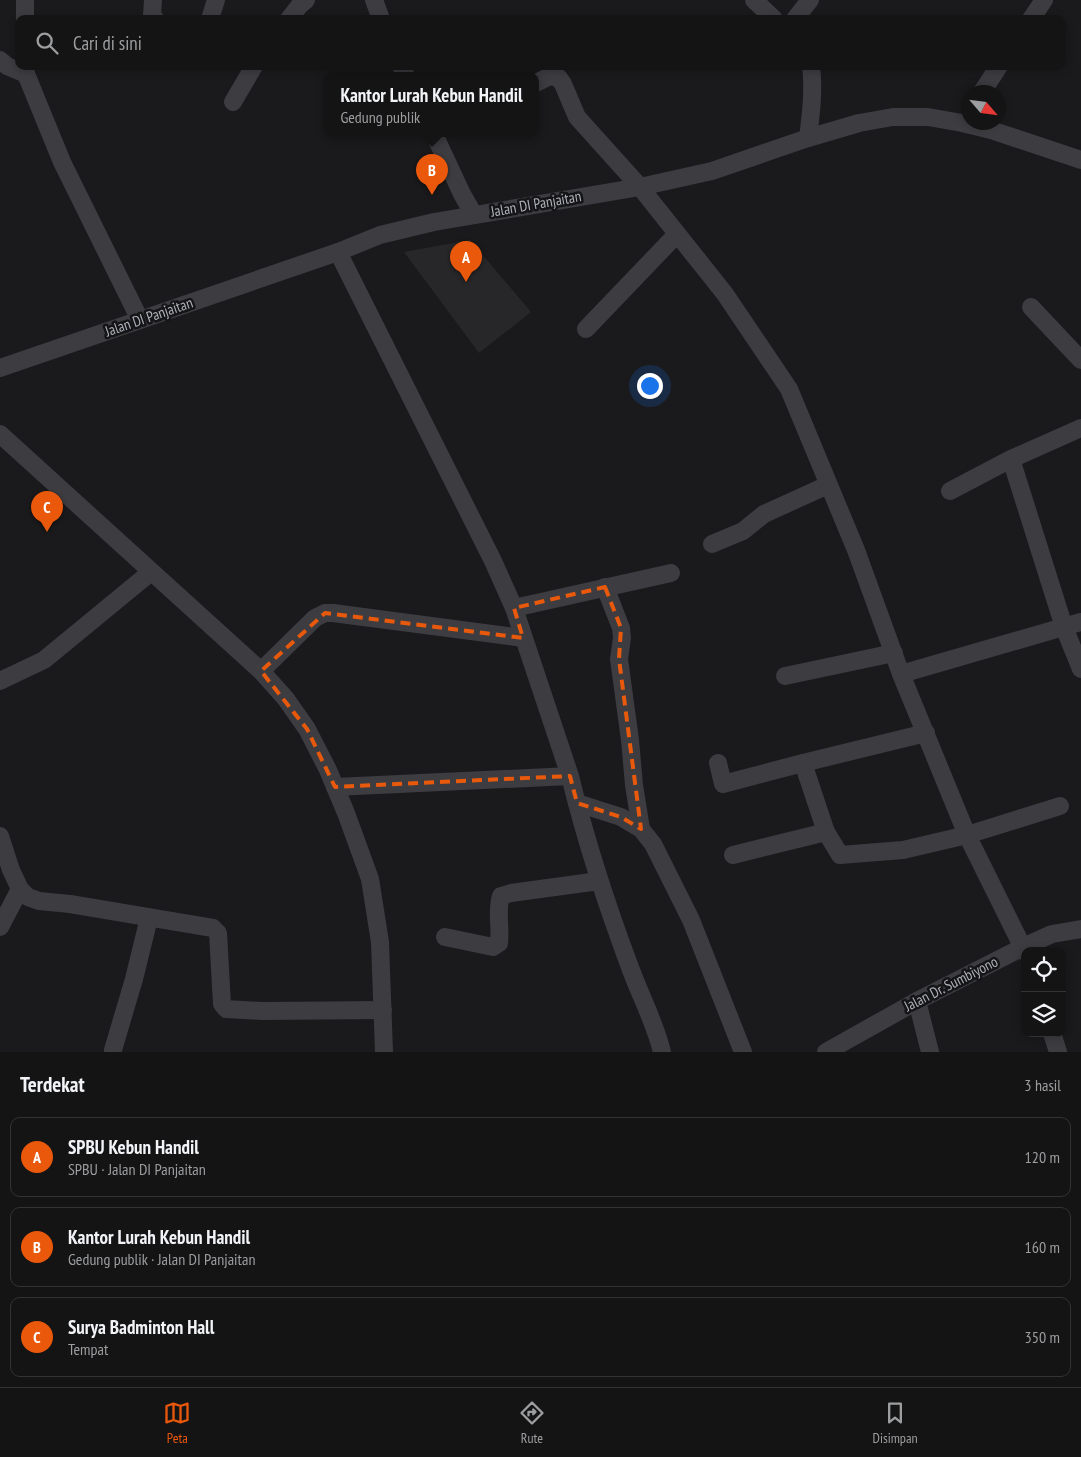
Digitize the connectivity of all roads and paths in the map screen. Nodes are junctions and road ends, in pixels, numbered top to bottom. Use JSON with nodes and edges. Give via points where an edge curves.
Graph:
{"nodes":[{"id":1,"x":25,"y":0,"type":"edge"},
{"id":2,"x":153,"y":0,"type":"edge"},
{"id":3,"x":216,"y":0,"type":"edge"},
{"id":4,"x":306,"y":0,"type":"edge"},
{"id":5,"x":374,"y":0,"type":"edge"},
{"id":6,"x":754,"y":0,"type":"edge"},
{"id":7,"x":810,"y":0,"type":"edge"},
{"id":8,"x":1044,"y":0,"type":"edge"},
{"id":9,"x":25,"y":15,"type":"edge"},
{"id":10,"x":152,"y":15,"type":"edge"},
{"id":11,"x":211,"y":15,"type":"edge"},
{"id":12,"x":292,"y":15,"type":"edge"},
{"id":13,"x":380,"y":15,"type":"edge"},
{"id":14,"x":770,"y":15,"type":"edge"},
{"id":15,"x":797,"y":15,"type":"edge"},
{"id":16,"x":1034,"y":15,"type":"edge"},
{"id":17,"x":0,"y":60,"type":"edge"},
{"id":18,"x":15,"y":68,"type":"edge"},
{"id":19,"x":26,"y":70,"type":"edge"},
{"id":20,"x":252,"y":70,"type":"edge"},
{"id":21,"x":811,"y":70,"type":"edge"},
{"id":22,"x":996,"y":70,"type":"edge"},
{"id":23,"x":539,"y":82,"type":"edge"},
{"id":24,"x":987,"y":85,"type":"edge"},
{"id":25,"x":233,"y":102,"type":"dead end"},
{"id":26,"x":961,"y":117,"type":"edge"},
{"id":27,"x":991,"y":130,"type":"edge"},
{"id":28,"x":435,"y":137,"type":"edge"},
{"id":29,"x":808,"y":138,"type":"junction"},
{"id":30,"x":1081,"y":160,"type":"edge"},
{"id":31,"x":640,"y":186,"type":"junction"},
{"id":32,"x":474,"y":215,"type":"junction"},
{"id":33,"x":677,"y":234,"type":"junction"},
{"id":34,"x":338,"y":252,"type":"junction"},
{"id":35,"x":1031,"y":307,"type":"dead end"},
{"id":36,"x":140,"y":320,"type":"junction"},
{"id":37,"x":586,"y":329,"type":"dead end"},
{"id":38,"x":1081,"y":360,"type":"edge"},
{"id":39,"x":0,"y":368,"type":"edge"},
{"id":40,"x":1081,"y":428,"type":"edge"},
{"id":41,"x":0,"y":434,"type":"edge"},
{"id":42,"x":1011,"y":459,"type":"junction"},
{"id":43,"x":828,"y":485,"type":"junction"},
{"id":44,"x":950,"y":491,"type":"dead end"},
{"id":45,"x":712,"y":544,"type":"dead end"},
{"id":46,"x":151,"y":572,"type":"junction"},
{"id":47,"x":671,"y":573,"type":"dead end"},
{"id":48,"x":605,"y":587,"type":"junction"},
{"id":49,"x":514,"y":608,"type":"junction"},
{"id":50,"x":1081,"y":622,"type":"edge"},
{"id":51,"x":1064,"y":627,"type":"junction"},
{"id":52,"x":523,"y":638,"type":"junction"},
{"id":53,"x":894,"y":653,"type":"junction"},
{"id":54,"x":1081,"y":669,"type":"edge"},
{"id":55,"x":260,"y":671,"type":"junction"},
{"id":56,"x":901,"y":674,"type":"junction"},
{"id":57,"x":785,"y":676,"type":"dead end"},
{"id":58,"x":0,"y":681,"type":"edge"},
{"id":59,"x":926,"y":733,"type":"junction"},
{"id":60,"x":718,"y":763,"type":"dead end"},
{"id":61,"x":803,"y":763,"type":"junction"},
{"id":62,"x":570,"y":776,"type":"junction"},
{"id":63,"x":335,"y":787,"type":"junction"},
{"id":64,"x":576,"y":803,"type":"junction"},
{"id":65,"x":1060,"y":806,"type":"dead end"},
{"id":66,"x":641,"y":829,"type":"junction"},
{"id":67,"x":826,"y":832,"type":"junction"},
{"id":68,"x":967,"y":835,"type":"junction"},
{"id":69,"x":0,"y":836,"type":"edge"},
{"id":70,"x":733,"y":855,"type":"dead end"},
{"id":71,"x":599,"y":881,"type":"junction"},
{"id":72,"x":20,"y":888,"type":"junction"},
{"id":73,"x":149,"y":918,"type":"junction"},
{"id":74,"x":0,"y":927,"type":"edge"},
{"id":75,"x":1081,"y":929,"type":"edge"},
{"id":76,"x":445,"y":937,"type":"dead end"},
{"id":77,"x":1023,"y":947,"type":"edge"},
{"id":78,"x":1028,"y":947,"type":"edge"},
{"id":79,"x":1021,"y":950,"type":"edge"},
{"id":80,"x":917,"y":1001,"type":"junction"},
{"id":81,"x":383,"y":1010,"type":"junction"},
{"id":82,"x":1053,"y":1037,"type":"edge"},
{"id":83,"x":113,"y":1050,"type":"dead end"},
{"id":84,"x":384,"y":1052,"type":"edge"},
{"id":85,"x":662,"y":1052,"type":"edge"},
{"id":86,"x":743,"y":1052,"type":"edge"},
{"id":87,"x":826,"y":1052,"type":"edge"},
{"id":88,"x":930,"y":1052,"type":"edge"},
{"id":89,"x":1058,"y":1052,"type":"edge"}],
"edges":[{"from":1,"to":9,"type":"street"},
{"from":2,"to":10,"type":"street"},
{"from":3,"to":11,"type":"street"},
{"from":4,"to":12,"type":"street"},
{"from":5,"to":13,"type":"street"},
{"from":6,"to":14,"type":"street"},
{"from":7,"to":15,"type":"street"},
{"from":8,"to":16,"type":"street"},
{"from":17,"to":18,"type":"street"},
{"from":19,"to":36,"type":"street","via":[[62,162]]},
{"from":20,"to":25,"type":"street"},
{"from":21,"to":29,"type":"street","via":[[812,113]]},
{"from":22,"to":24,"type":"street"},
{"from":23,"to":31,"type":"street","via":[[550,76],[559,78],[577,117]]},
{"from":26,"to":29,"type":"street","name":"Jalan DI Panjaitan","via":[[893,117]]},
{"from":27,"to":30,"type":"street","name":"Jalan DI Panjaitan"},
{"from":28,"to":32,"type":"street"},
{"from":29,"to":31,"type":"street","name":"Jalan DI Panjaitan","via":[[712,171]]},
{"from":31,"to":32,"type":"street","name":"Jalan DI Panjaitan"},
{"from":31,"to":33,"type":"street"},
{"from":32,"to":34,"type":"street","name":"Jalan DI Panjaitan","via":[[380,235]]},
{"from":33,"to":37,"type":"street"},
{"from":33,"to":43,"type":"street","via":[[725,294],[789,388]]},
{"from":34,"to":36,"type":"street","name":"Jalan DI Panjaitan"},
{"from":34,"to":49,"type":"street"},
{"from":35,"to":38,"type":"street"},
{"from":36,"to":39,"type":"street","name":"Jalan DI Panjaitan"},
{"from":40,"to":42,"type":"street"},
{"from":41,"to":46,"type":"street"},
{"from":42,"to":44,"type":"street"},
{"from":42,"to":51,"type":"street"},
{"from":43,"to":45,"type":"street","via":[[764,514],[743,531]]},
{"from":43,"to":53,"type":"street"},
{"from":46,"to":55,"type":"street"},
{"from":46,"to":58,"type":"street","via":[[44,660]]},
{"from":47,"to":48,"type":"street"},
{"from":48,"to":49,"type":"street"},
{"from":48,"to":66,"type":"street","via":[[621,628],[619,659]]},
{"from":49,"to":52,"type":"street"},
{"from":50,"to":51,"type":"street"},
{"from":51,"to":54,"type":"street"},
{"from":51,"to":56,"type":"street"},
{"from":52,"to":55,"type":"street","via":[[324,613]]},
{"from":52,"to":62,"type":"street"},
{"from":53,"to":56,"type":"street"},
{"from":53,"to":57,"type":"street"},
{"from":55,"to":63,"type":"street","via":[[286,699],[307,729]]},
{"from":56,"to":59,"type":"street"},
{"from":59,"to":61,"type":"street"},
{"from":59,"to":68,"type":"street"},
{"from":60,"to":61,"type":"street","via":[[723,784]]},
{"from":61,"to":67,"type":"street"},
{"from":62,"to":63,"type":"street"},
{"from":62,"to":64,"type":"street"},
{"from":63,"to":81,"type":"street","via":[[370,879],[380,942]]},
{"from":64,"to":66,"type":"street","via":[[621,817]]},
{"from":64,"to":71,"type":"street"},
{"from":65,"to":68,"type":"street"},
{"from":66,"to":86,"type":"street","via":[[653,844],[691,920]]},
{"from":67,"to":68,"type":"street","via":[[840,855],[903,850]]},
{"from":67,"to":70,"type":"street"},
{"from":68,"to":77,"type":"street"},
{"from":69,"to":72,"type":"street"},
{"from":71,"to":76,"type":"street","via":[[501,896],[498,906],[499,942],[493,947]]},
{"from":71,"to":85,"type":"street"},
{"from":72,"to":73,"type":"street","via":[[28,897],[39,900]]},
{"from":72,"to":74,"type":"street"},
{"from":73,"to":81,"type":"street","via":[[216,930],[222,1004],[226,1009]]},
{"from":73,"to":83,"type":"street"},
{"from":75,"to":78,"type":"street","name":"Jalan Dr. Sumbiyono","via":[[1052,934]]},
{"from":79,"to":80,"type":"street","name":"Jalan Dr. Sumbiyono"},
{"from":80,"to":87,"type":"street","name":"Jalan Dr. Sumbiyono"},
{"from":80,"to":88,"type":"street"},
{"from":81,"to":84,"type":"street"},
{"from":82,"to":89,"type":"street"}]}
